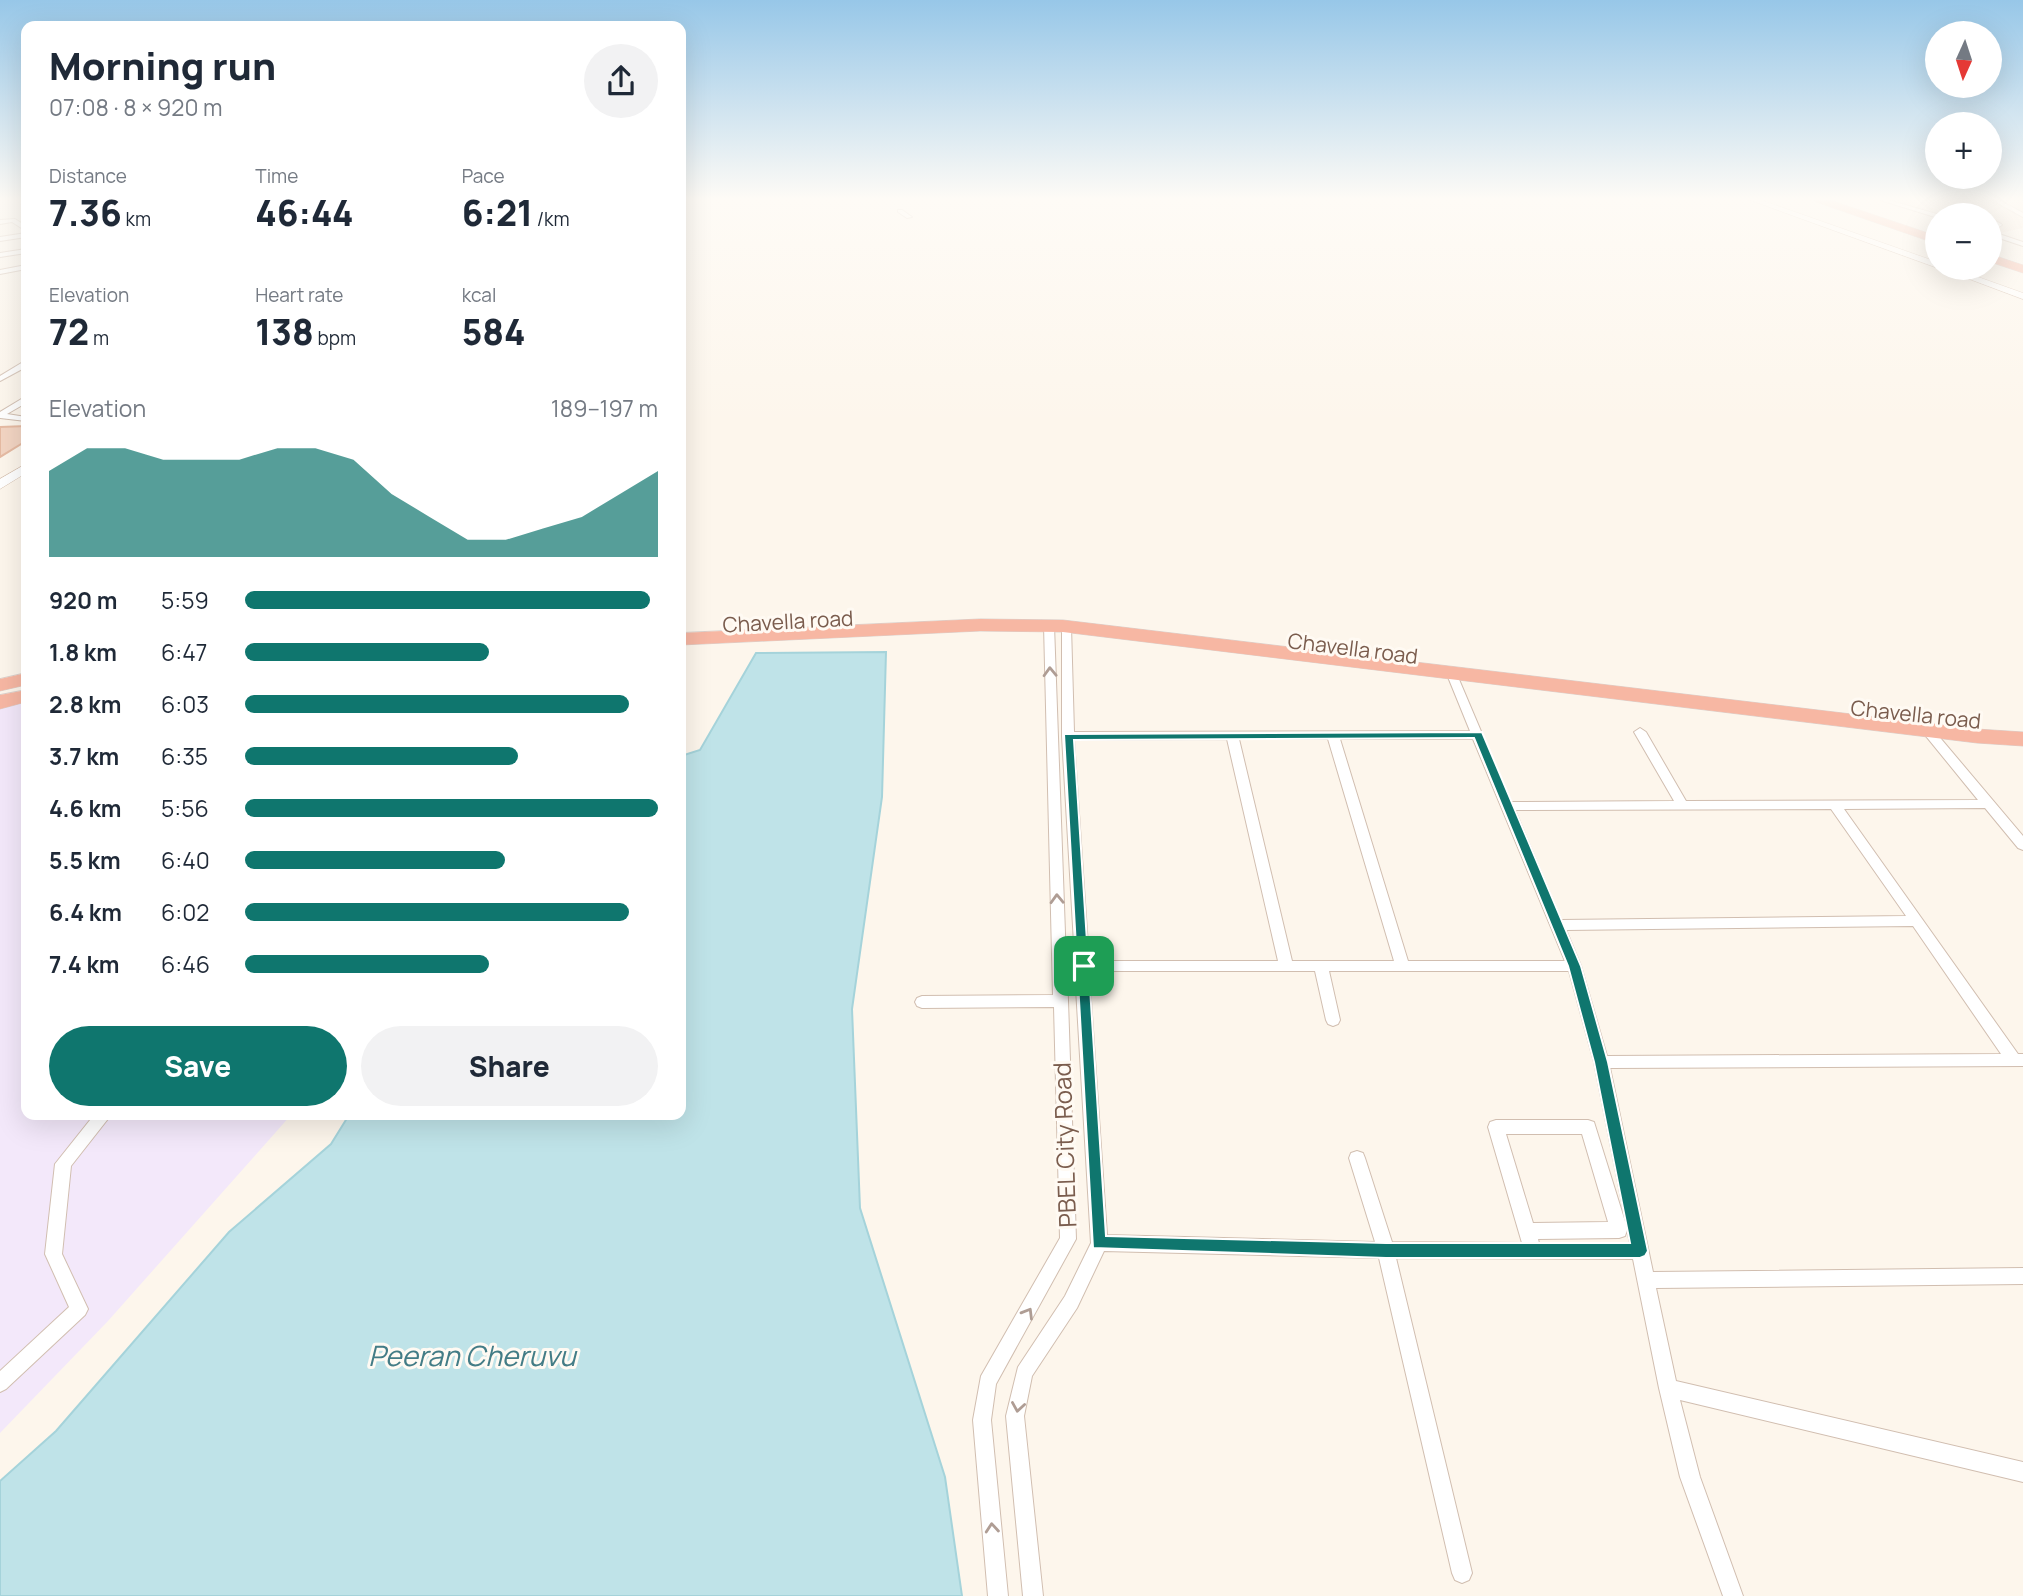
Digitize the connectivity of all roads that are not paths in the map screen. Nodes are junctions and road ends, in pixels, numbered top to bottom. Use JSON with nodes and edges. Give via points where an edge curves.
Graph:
{"nodes":[{"id":1,"x":1978,"y":280,"type":"edge"},
{"id":2,"x":2023,"y":296,"type":"edge"},
{"id":3,"x":0,"y":366,"type":"edge"},
{"id":4,"x":21,"y":368,"type":"edge"},
{"id":5,"x":21,"y":369,"type":"edge"},
{"id":6,"x":0,"y":379,"type":"edge"},
{"id":7,"x":21,"y":403,"type":"edge"},
{"id":8,"x":0,"y":415,"type":"edge"},
{"id":9,"x":21,"y":418,"type":"edge"},
{"id":10,"x":21,"y":471,"type":"edge"},
{"id":11,"x":0,"y":485,"type":"edge"},
{"id":12,"x":686,"y":626,"type":"edge"},
{"id":13,"x":1058,"y":626,"type":"junction"},
{"id":14,"x":686,"y":639,"type":"edge"},
{"id":15,"x":1451,"y":672,"type":"junction"},
{"id":16,"x":21,"y":680,"type":"edge"},
{"id":17,"x":0,"y":685,"type":"edge"},
{"id":18,"x":1684,"y":694,"type":"junction"},
{"id":19,"x":21,"y":697,"type":"edge"},
{"id":20,"x":0,"y":702,"type":"edge"},
{"id":21,"x":2023,"y":725,"type":"edge"},
{"id":22,"x":1927,"y":730,"type":"junction"},
{"id":23,"x":1640,"y":732,"type":"dead end"},
{"id":24,"x":1478,"y":735,"type":"junction"},
{"id":25,"x":1068,"y":736,"type":"junction"},
{"id":26,"x":1233,"y":736,"type":"junction"},
{"id":27,"x":1334,"y":736,"type":"junction"},
{"id":28,"x":2023,"y":739,"type":"edge"},
{"id":29,"x":1682,"y":804,"type":"junction"},
{"id":30,"x":1989,"y":804,"type":"junction"},
{"id":31,"x":1835,"y":805,"type":"junction"},
{"id":32,"x":1508,"y":806,"type":"junction"},
{"id":33,"x":2018,"y":833,"type":"edge"},
{"id":34,"x":2023,"y":845,"type":"edge"},
{"id":35,"x":1917,"y":921,"type":"junction"},
{"id":36,"x":1557,"y":925,"type":"junction"},
{"id":37,"x":1059,"y":966,"type":"junction"},
{"id":38,"x":1084,"y":966,"type":"junction"},
{"id":39,"x":1286,"y":966,"type":"junction"},
{"id":40,"x":1321,"y":966,"type":"junction"},
{"id":41,"x":1403,"y":966,"type":"junction"},
{"id":42,"x":1574,"y":966,"type":"junction"},
{"id":43,"x":1060,"y":1001,"type":"junction"},
{"id":44,"x":922,"y":1002,"type":"dead end"},
{"id":45,"x":1334,"y":1020,"type":"dead end"},
{"id":46,"x":2018,"y":1060,"type":"edge"},
{"id":47,"x":1601,"y":1062,"type":"junction"},
{"id":48,"x":99,"y":1120,"type":"edge"},
{"id":49,"x":1357,"y":1158,"type":"dead end"},
{"id":50,"x":1528,"y":1231,"type":"junction"},
{"id":51,"x":1099,"y":1243,"type":"junction"},
{"id":52,"x":1386,"y":1250,"type":"junction"},
{"id":53,"x":1533,"y":1250,"type":"junction"},
{"id":54,"x":1640,"y":1251,"type":"junction"},
{"id":55,"x":2023,"y":1276,"type":"edge"},
{"id":56,"x":1646,"y":1280,"type":"junction"},
{"id":57,"x":0,"y":1383,"type":"edge"},
{"id":58,"x":1668,"y":1388,"type":"junction"},
{"id":59,"x":2023,"y":1472,"type":"edge"},
{"id":60,"x":1462,"y":1573,"type":"dead end"},
{"id":61,"x":998,"y":1596,"type":"edge"},
{"id":62,"x":1033,"y":1596,"type":"edge"},
{"id":63,"x":1733,"y":1596,"type":"edge"}],
"edges":[{"from":1,"to":2,"type":"main road"},
{"from":3,"to":4,"type":"street"},
{"from":5,"to":6,"type":"street"},
{"from":7,"to":8,"type":"street"},
{"from":8,"to":9,"type":"street"},
{"from":10,"to":11,"type":"main road"},
{"from":12,"to":18,"type":"highway","name":"Chavella road","via":[[972,612],[1067,613]]},
{"from":13,"to":14,"type":"highway","name":"Chavella road","via":[[979,625]]},
{"from":13,"to":15,"type":"highway","name":"Chavella road"},
{"from":13,"to":25,"type":"street","name":"PBEL City Road"},
{"from":37,"to":13,"type":"street","name":"PBEL City Road","one_way":true},
{"from":15,"to":18,"type":"highway","name":"Chavella road"},
{"from":15,"to":24,"type":"street"},
{"from":16,"to":17,"type":"highway"},
{"from":18,"to":21,"type":"highway","name":"Chavella road"},
{"from":18,"to":22,"type":"highway","name":"Chavella road"},
{"from":19,"to":20,"type":"highway"},
{"from":22,"to":28,"type":"highway","name":"Chavella road"},
{"from":22,"to":30,"type":"street"},
{"from":23,"to":29,"type":"street"},
{"from":24,"to":27,"type":"street"},
{"from":24,"to":32,"type":"street"},
{"from":25,"to":26,"type":"street"},
{"from":25,"to":38,"type":"street","name":"PBEL City Road"},
{"from":26,"to":27,"type":"street"},
{"from":26,"to":39,"type":"street"},
{"from":27,"to":41,"type":"street"},
{"from":29,"to":31,"type":"street"},
{"from":29,"to":32,"type":"street"},
{"from":30,"to":31,"type":"street"},
{"from":30,"to":33,"type":"street"},
{"from":31,"to":35,"type":"street"},
{"from":32,"to":36,"type":"street"},
{"from":33,"to":34,"type":"street"},
{"from":35,"to":36,"type":"street"},
{"from":35,"to":46,"type":"street"},
{"from":36,"to":42,"type":"street"},
{"from":37,"to":38,"type":"street"},
{"from":37,"to":43,"type":"street","name":"PBEL City Road"},
{"from":38,"to":39,"type":"street"},
{"from":38,"to":51,"type":"street","name":"PBEL City Road"},
{"from":39,"to":40,"type":"street"},
{"from":40,"to":41,"type":"street"},
{"from":40,"to":45,"type":"street"},
{"from":41,"to":42,"type":"street"},
{"from":42,"to":47,"type":"street"},
{"from":43,"to":44,"type":"street"},
{"from":61,"to":43,"type":"street","name":"PBEL City Road","one_way":true,"via":[[982,1420],[987,1381],[1068,1239]]},
{"from":46,"to":47,"type":"street"},
{"from":47,"to":54,"type":"street"},
{"from":48,"to":57,"type":"street","via":[[63,1164],[52,1254],[79,1309]]},
{"from":49,"to":52,"type":"street"},
{"from":50,"to":50,"type":"street","via":[[1496,1127],[1588,1127],[1619,1230]]},
{"from":50,"to":53,"type":"street"},
{"from":51,"to":52,"type":"street"},
{"from":51,"to":62,"type":"street","name":"PBEL City Road","one_way":true,"via":[[1071,1302],[1024,1373],[1016,1416]]},
{"from":52,"to":53,"type":"street"},
{"from":52,"to":60,"type":"street"},
{"from":53,"to":54,"type":"street"},
{"from":54,"to":56,"type":"street"},
{"from":55,"to":56,"type":"street"},
{"from":56,"to":58,"type":"street"},
{"from":58,"to":59,"type":"street"},
{"from":58,"to":63,"type":"street","via":[[1690,1477]]}]}
